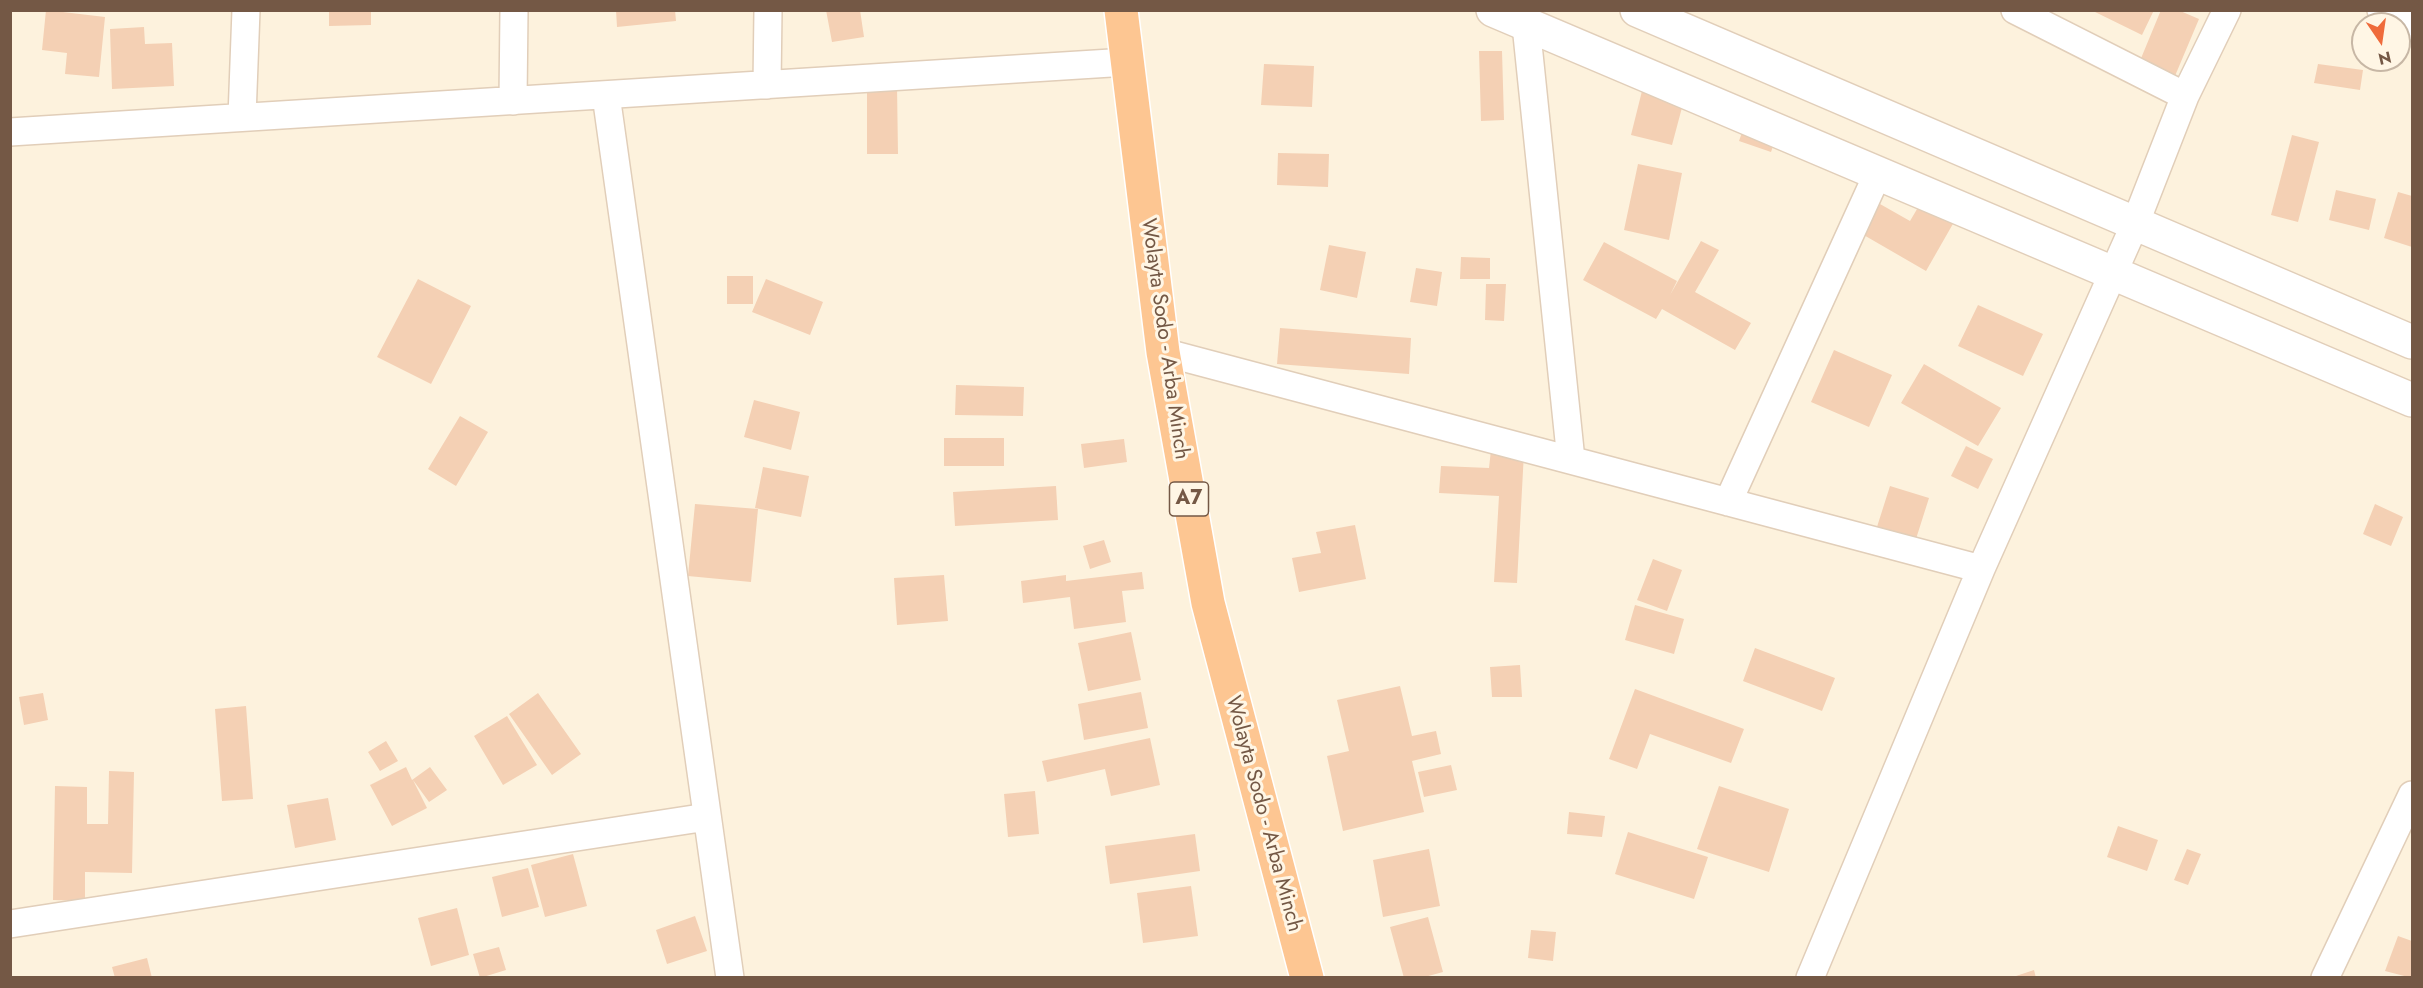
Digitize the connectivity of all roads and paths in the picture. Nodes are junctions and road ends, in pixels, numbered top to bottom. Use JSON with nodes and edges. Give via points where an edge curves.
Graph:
{"nodes":[{"id":1,"x":246,"y":10,"type":"edge"},
{"id":2,"x":514,"y":10,"type":"edge"},
{"id":3,"x":768,"y":10,"type":"edge"},
{"id":4,"x":1121,"y":10,"type":"edge"},
{"id":5,"x":1493,"y":10,"type":"edge"},
{"id":6,"x":1637,"y":10,"type":"edge"},
{"id":7,"x":2015,"y":10,"type":"edge"},
{"id":8,"x":2227,"y":10,"type":"edge"},
{"id":9,"x":2382,"y":10,"type":"edge"},
{"id":10,"x":1526,"y":25,"type":"junction"},
{"id":11,"x":2412,"y":26,"type":"edge"},
{"id":12,"x":1127,"y":62,"type":"junction"},
{"id":13,"x":767,"y":85,"type":"junction"},
{"id":14,"x":606,"y":95,"type":"junction"},
{"id":15,"x":2185,"y":96,"type":"junction"},
{"id":16,"x":513,"y":101,"type":"junction"},
{"id":17,"x":242,"y":117,"type":"junction"},
{"id":18,"x":10,"y":132,"type":"edge"},
{"id":19,"x":1878,"y":173,"type":"junction"},
{"id":20,"x":2135,"y":224,"type":"junction"},
{"id":21,"x":2113,"y":273,"type":"junction"},
{"id":22,"x":2412,"y":342,"type":"edge"},
{"id":23,"x":1162,"y":352,"type":"junction"},
{"id":24,"x":2412,"y":400,"type":"edge"},
{"id":25,"x":1571,"y":460,"type":"junction"},
{"id":26,"x":1728,"y":502,"type":"junction"},
{"id":27,"x":1981,"y":569,"type":"junction"},
{"id":28,"x":2412,"y":795,"type":"edge"},
{"id":29,"x":707,"y":817,"type":"junction"},
{"id":30,"x":10,"y":924,"type":"edge"},
{"id":31,"x":730,"y":978,"type":"edge"},
{"id":32,"x":1307,"y":978,"type":"edge"},
{"id":33,"x":1810,"y":978,"type":"edge"},
{"id":34,"x":2325,"y":978,"type":"edge"}],
"edges":[{"from":1,"to":17,"type":"street"},
{"from":2,"to":16,"type":"street"},
{"from":3,"to":13,"type":"street"},
{"from":4,"to":12,"type":"highway","name":"Wolayta Sodo - Arba Minch","number":"A7"},
{"from":5,"to":10,"type":"street"},
{"from":6,"to":20,"type":"street"},
{"from":7,"to":15,"type":"street"},
{"from":8,"to":15,"type":"street"},
{"from":9,"to":11,"type":"street"},
{"from":10,"to":19,"type":"street"},
{"from":10,"to":25,"type":"street"},
{"from":12,"to":13,"type":"street"},
{"from":12,"to":23,"type":"highway","name":"Wolayta Sodo - Arba Minch","number":"A7"},
{"from":13,"to":14,"type":"street"},
{"from":14,"to":16,"type":"street"},
{"from":14,"to":29,"type":"street"},
{"from":15,"to":20,"type":"street"},
{"from":16,"to":17,"type":"street"},
{"from":17,"to":18,"type":"street"},
{"from":19,"to":21,"type":"street"},
{"from":19,"to":26,"type":"street"},
{"from":20,"to":21,"type":"street"},
{"from":20,"to":22,"type":"street"},
{"from":21,"to":24,"type":"street"},
{"from":21,"to":27,"type":"street"},
{"from":23,"to":25,"type":"street"},
{"from":23,"to":32,"type":"highway","name":"Wolayta Sodo - Arba Minch","number":"A7","via":[[1208,603]]},
{"from":25,"to":26,"type":"street"},
{"from":26,"to":27,"type":"street"},
{"from":27,"to":33,"type":"street"},
{"from":28,"to":34,"type":"street"},
{"from":29,"to":30,"type":"street"},
{"from":29,"to":31,"type":"street"}]}
